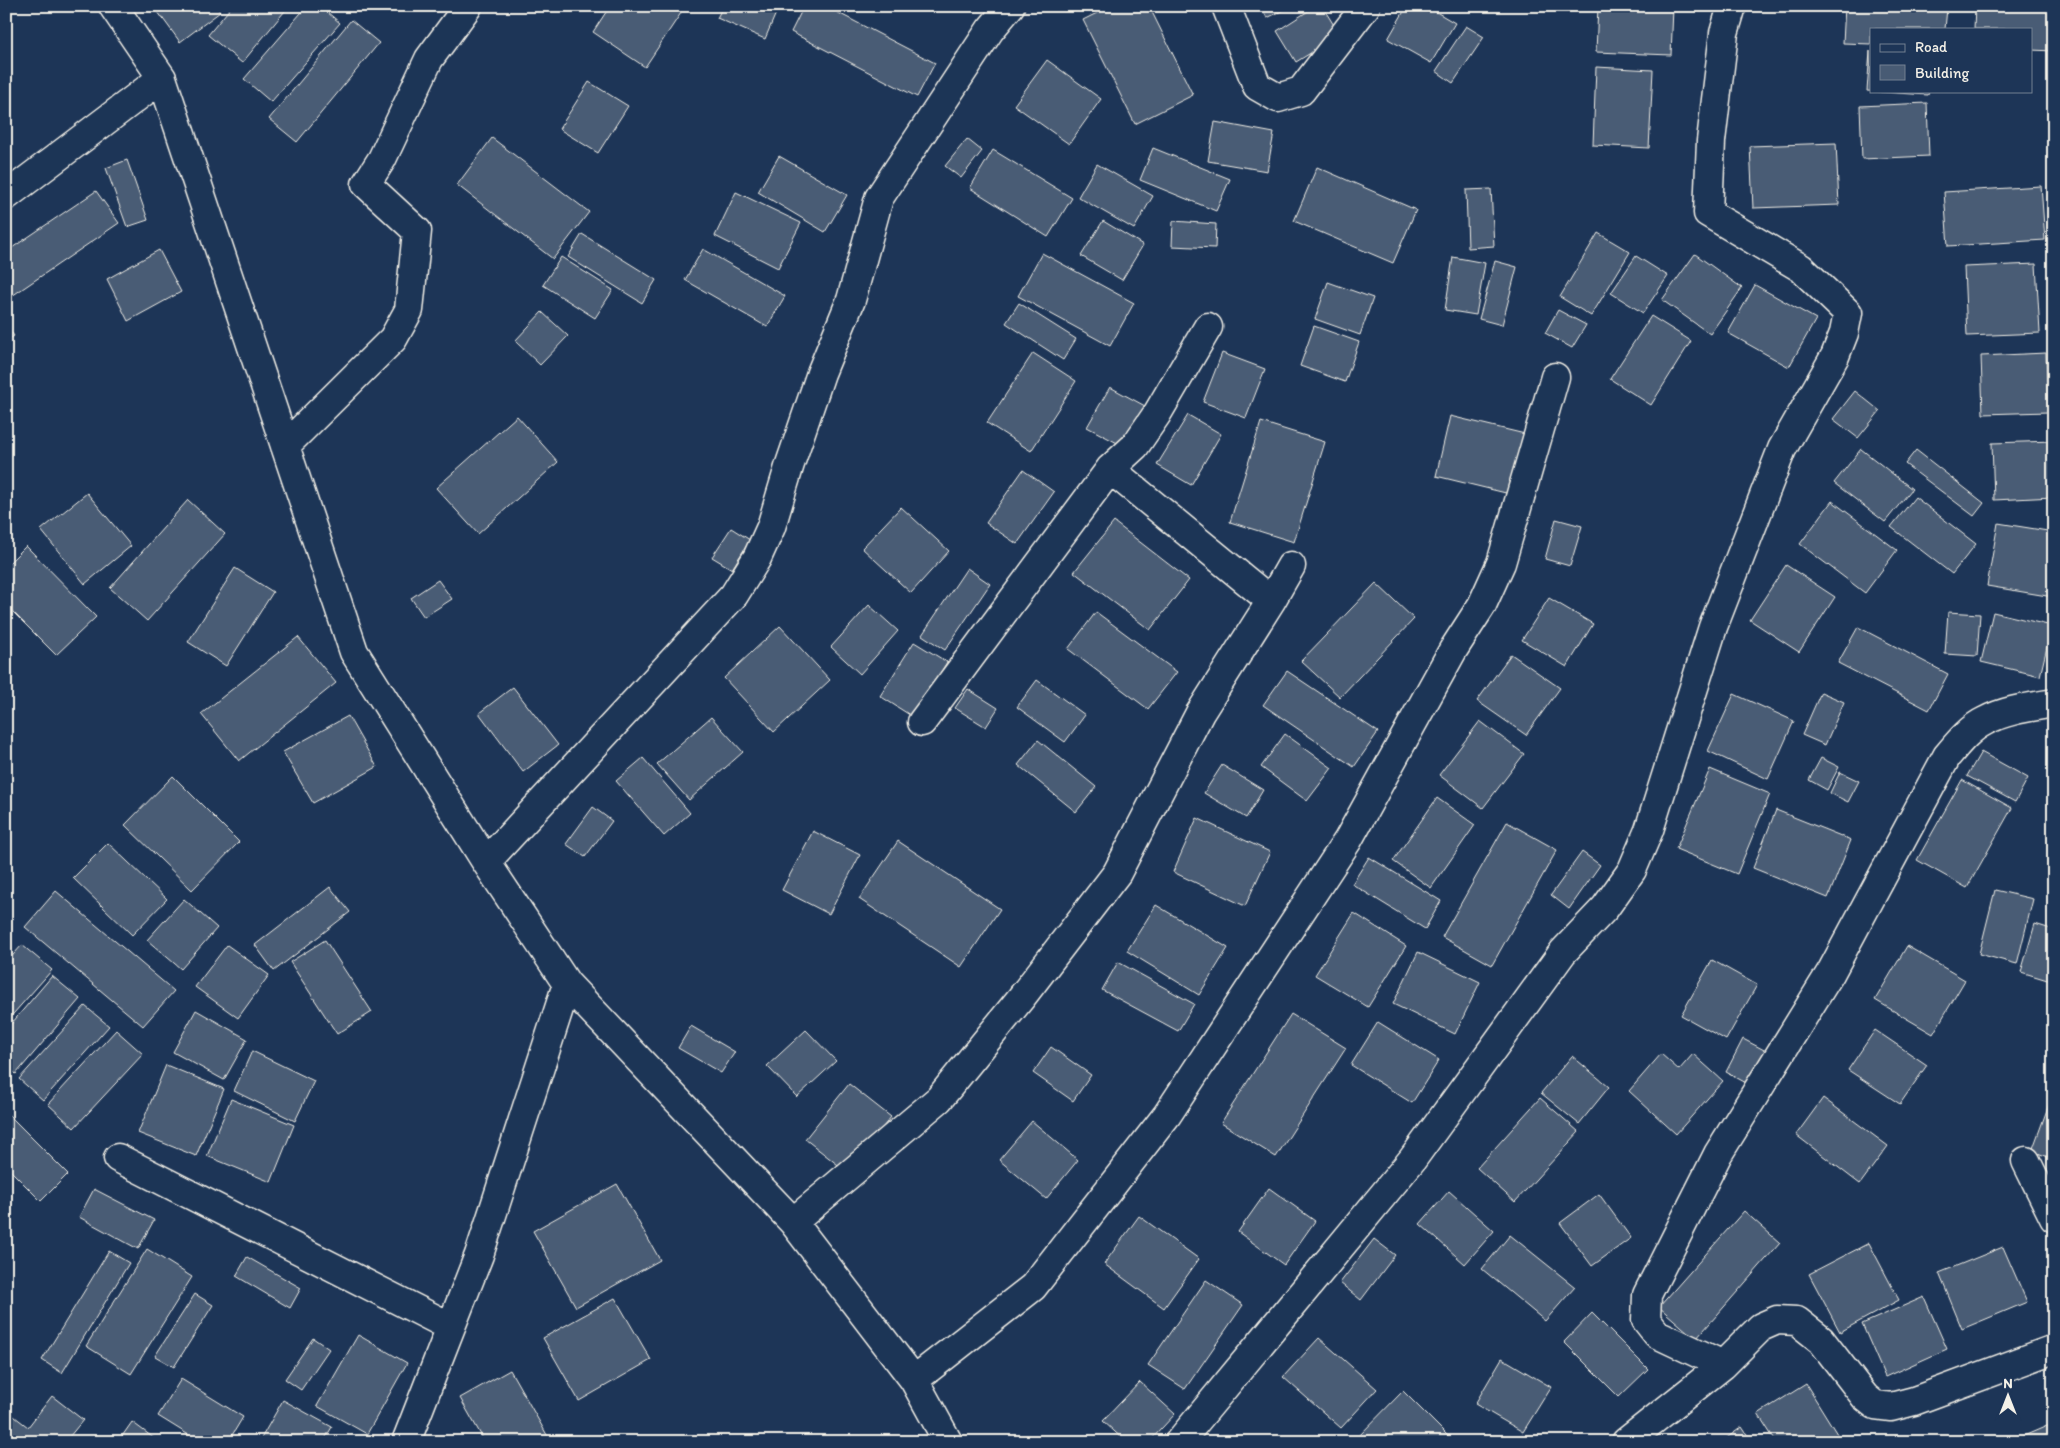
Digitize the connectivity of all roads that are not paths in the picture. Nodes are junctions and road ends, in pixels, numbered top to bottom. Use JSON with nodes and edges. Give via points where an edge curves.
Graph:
{"nodes":[{"id":1,"x":113,"y":6,"type":"edge"},
{"id":2,"x":468,"y":6,"type":"edge"},
{"id":3,"x":1010,"y":6,"type":"edge"},
{"id":4,"x":1226,"y":6,"type":"edge"},
{"id":5,"x":1366,"y":6,"type":"edge"},
{"id":6,"x":1732,"y":6,"type":"edge"},
{"id":7,"x":162,"y":78,"type":"junction"},
{"id":8,"x":6,"y":196,"type":"edge"},
{"id":9,"x":1208,"y":327,"type":"dead end"},
{"id":10,"x":1555,"y":377,"type":"dead end"},
{"id":11,"x":285,"y":446,"type":"junction"},
{"id":12,"x":1110,"y":469,"type":"junction"},
{"id":13,"x":1291,"y":566,"type":"dead end"},
{"id":14,"x":1272,"y":601,"type":"junction"},
{"id":15,"x":2054,"y":703,"type":"edge"},
{"id":16,"x":922,"y":722,"type":"dead end"},
{"id":17,"x":486,"y":862,"type":"junction"},
{"id":18,"x":567,"y":984,"type":"junction"},
{"id":19,"x":118,"y":1158,"type":"dead end"},
{"id":20,"x":2026,"y":1161,"type":"dead end"},
{"id":21,"x":2054,"y":1218,"type":"edge"},
{"id":22,"x":793,"y":1222,"type":"junction"},
{"id":23,"x":451,"y":1327,"type":"junction"},
{"id":24,"x":2054,"y":1348,"type":"edge"},
{"id":25,"x":1723,"y":1365,"type":"junction"},
{"id":26,"x":914,"y":1380,"type":"junction"},
{"id":27,"x":406,"y":1442,"type":"edge"},
{"id":28,"x":948,"y":1442,"type":"edge"},
{"id":29,"x":1179,"y":1442,"type":"edge"},
{"id":30,"x":1626,"y":1442,"type":"edge"}],
"edges":[{"from":1,"to":7,"type":"street"},
{"from":2,"to":11,"type":"street","via":[[429,59],[382,159],[366,184],[417,231],[409,310],[392,340]]},
{"from":3,"to":17,"type":"street","via":[[990,30],[879,198],[851,300],[821,373],[772,527],[756,558],[727,602]]},
{"from":4,"to":5,"type":"street","via":[[1257,86],[1278,98],[1301,91]]},
{"from":6,"to":29,"type":"street","via":[[1724,33],[1711,141],[1708,213],[1801,268],[1848,313],[1844,333],[1835,356],[1782,449],[1713,627],[1649,830],[1632,870],[1605,908],[1563,952],[1412,1160]]},
{"from":7,"to":8,"type":"street"},
{"from":7,"to":11,"type":"street"},
{"from":9,"to":12,"type":"street","via":[[1135,446]]},
{"from":10,"to":26,"type":"street","via":[[1501,563],[1482,605],[1348,840],[1167,1115],[1033,1287]]},
{"from":11,"to":17,"type":"street","via":[[354,652]]},
{"from":12,"to":14,"type":"street"},
{"from":12,"to":16,"type":"street"},
{"from":13,"to":14,"type":"street"},
{"from":14,"to":22,"type":"street","via":[[1200,713],[1117,873],[939,1099]]},
{"from":15,"to":25,"type":"street","via":[[1984,721],[1947,756],[1831,972],[1718,1154],[1647,1295],[1646,1320],[1657,1334]]},
{"from":17,"to":18,"type":"street"},
{"from":18,"to":22,"type":"street"},
{"from":18,"to":23,"type":"street","via":[[479,1255]]},
{"from":19,"to":23,"type":"street"},
{"from":20,"to":21,"type":"street"},
{"from":22,"to":26,"type":"street"},
{"from":23,"to":27,"type":"street"},
{"from":24,"to":25,"type":"street","via":[[1891,1407],[1875,1405],[1864,1397],[1822,1340],[1797,1321],[1777,1320],[1761,1327]]},
{"from":25,"to":30,"type":"street"},
{"from":26,"to":28,"type":"street"}]}
